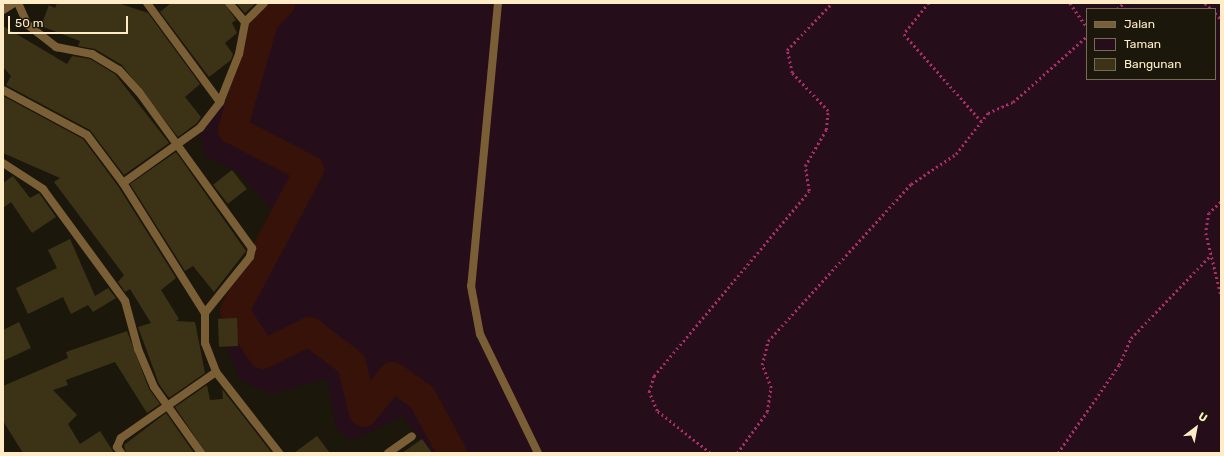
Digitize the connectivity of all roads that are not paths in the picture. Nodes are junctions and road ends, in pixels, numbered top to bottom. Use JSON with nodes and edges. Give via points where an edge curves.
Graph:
{"nodes":[{"id":1,"x":14,"y":3,"type":"edge"},
{"id":2,"x":18,"y":3,"type":"edge"},
{"id":3,"x":158,"y":3,"type":"edge"},
{"id":4,"x":229,"y":3,"type":"edge"},
{"id":5,"x":264,"y":3,"type":"edge"},
{"id":6,"x":498,"y":3,"type":"edge"},
{"id":7,"x":149,"y":6,"type":"edge"},
{"id":8,"x":3,"y":10,"type":"edge"},
{"id":9,"x":245,"y":22,"type":"junction"},
{"id":10,"x":3,"y":90,"type":"edge"},
{"id":11,"x":220,"y":102,"type":"junction"},
{"id":12,"x":176,"y":146,"type":"junction"},
{"id":13,"x":3,"y":164,"type":"edge"},
{"id":14,"x":123,"y":183,"type":"junction"},
{"id":15,"x":204,"y":314,"type":"junction"},
{"id":16,"x":216,"y":372,"type":"junction"},
{"id":17,"x":167,"y":407,"type":"junction"},
{"id":18,"x":412,"y":436,"type":"dead end"},
{"id":19,"x":121,"y":453,"type":"edge"},
{"id":20,"x":201,"y":453,"type":"edge"},
{"id":21,"x":279,"y":453,"type":"edge"},
{"id":22,"x":388,"y":453,"type":"edge"},
{"id":23,"x":538,"y":453,"type":"edge"}],
"edges":[{"from":1,"to":8,"type":"street"},
{"from":2,"to":12,"type":"street","via":[[28,25],[56,47],[92,54],[119,70]]},
{"from":3,"to":7,"type":"street"},
{"from":4,"to":9,"type":"street"},
{"from":5,"to":9,"type":"street"},
{"from":6,"to":23,"type":"street","via":[[471,286],[480,334]]},
{"from":7,"to":11,"type":"street"},
{"from":9,"to":11,"type":"street","via":[[240,54]]},
{"from":10,"to":14,"type":"street","via":[[87,135]]},
{"from":11,"to":12,"type":"street","via":[[200,128]]},
{"from":12,"to":14,"type":"street"},
{"from":12,"to":15,"type":"street","via":[[253,251]]},
{"from":13,"to":17,"type":"street","via":[[43,189],[126,301],[138,349],[154,387]]},
{"from":14,"to":15,"type":"street"},
{"from":15,"to":16,"type":"street","via":[[205,343]]},
{"from":16,"to":17,"type":"street"},
{"from":16,"to":21,"type":"street"},
{"from":17,"to":19,"type":"street","via":[[121,438],[117,447]]},
{"from":17,"to":20,"type":"street"},
{"from":18,"to":22,"type":"street"}]}
